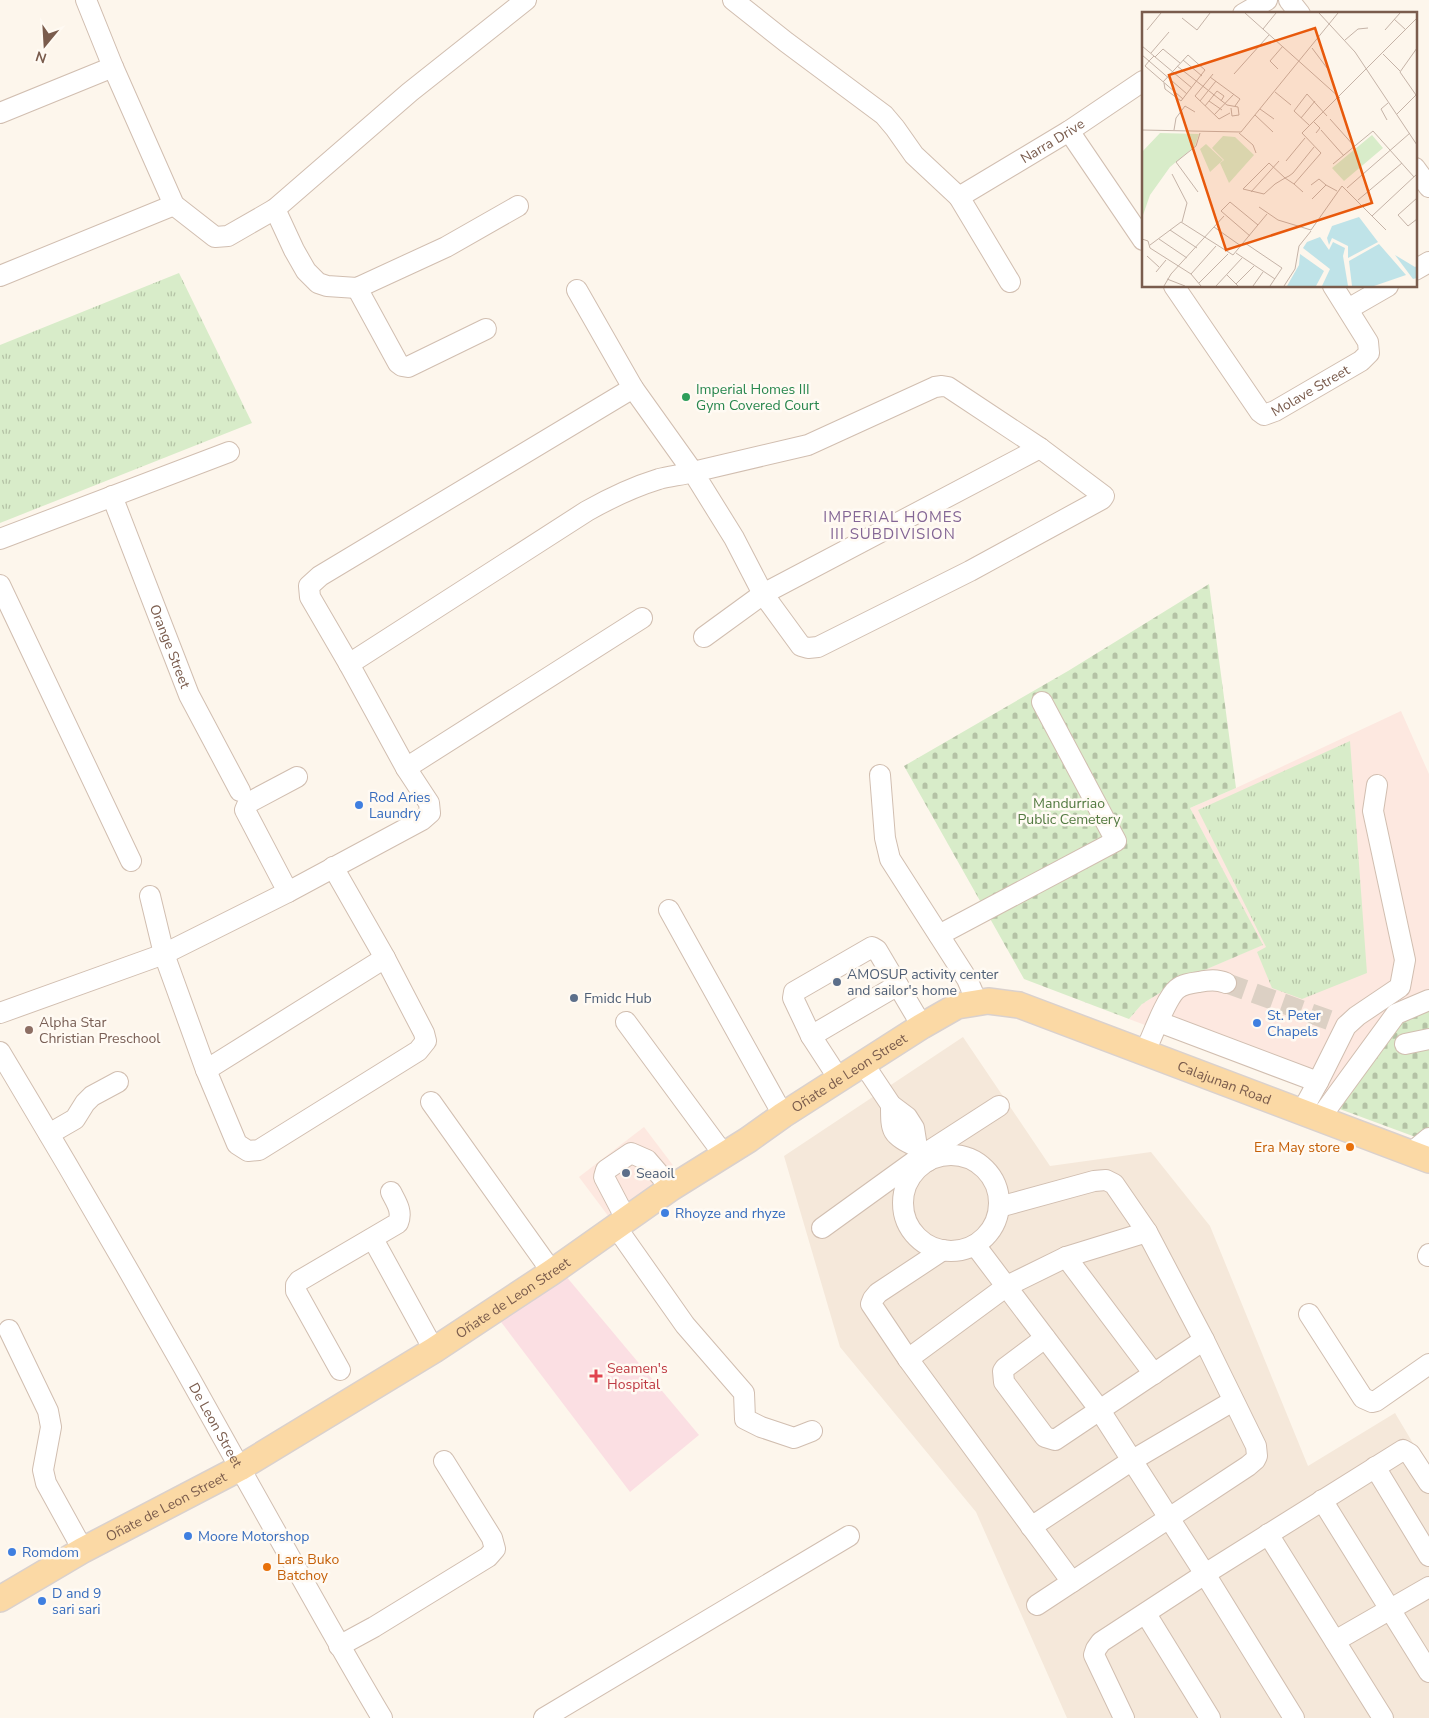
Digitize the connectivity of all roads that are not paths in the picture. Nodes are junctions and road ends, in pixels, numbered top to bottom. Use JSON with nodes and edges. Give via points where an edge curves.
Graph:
{"nodes":[{"id":1,"x":86,"y":0,"type":"edge"},
{"id":2,"x":526,"y":0,"type":"edge"},
{"id":3,"x":733,"y":0,"type":"edge"},
{"id":4,"x":1267,"y":0,"type":"edge"},
{"id":5,"x":1290,"y":0,"type":"edge"},
{"id":6,"x":1240,"y":9,"type":"edge"},
{"id":7,"x":1299,"y":12,"type":"edge"},
{"id":8,"x":113,"y":67,"type":"junction"},
{"id":9,"x":1142,"y":82,"type":"edge"},
{"id":10,"x":0,"y":113,"type":"edge"},
{"id":11,"x":1069,"y":131,"type":"junction"},
{"id":12,"x":1416,"y":169,"type":"edge"},
{"id":13,"x":1429,"y":187,"type":"edge"},
{"id":14,"x":959,"y":197,"type":"junction"},
{"id":15,"x":174,"y":205,"type":"junction"},
{"id":16,"x":518,"y":206,"type":"dead end"},
{"id":17,"x":275,"y":209,"type":"junction"},
{"id":18,"x":1142,"y":239,"type":"edge"},
{"id":19,"x":1429,"y":262,"type":"edge"},
{"id":20,"x":1416,"y":269,"type":"edge"},
{"id":21,"x":0,"y":276,"type":"edge"},
{"id":22,"x":1010,"y":282,"type":"dead end"},
{"id":23,"x":357,"y":288,"type":"junction"},
{"id":24,"x":1175,"y":288,"type":"edge"},
{"id":25,"x":1334,"y":288,"type":"edge"},
{"id":26,"x":1385,"y":288,"type":"edge"},
{"id":27,"x":577,"y":290,"type":"dead end"},
{"id":28,"x":1348,"y":309,"type":"junction"},
{"id":29,"x":486,"y":329,"type":"dead end"},
{"id":30,"x":633,"y":388,"type":"junction"},
{"id":31,"x":1040,"y":448,"type":"junction"},
{"id":32,"x":229,"y":452,"type":"dead end"},
{"id":33,"x":693,"y":472,"type":"junction"},
{"id":34,"x":112,"y":496,"type":"junction"},
{"id":35,"x":0,"y":539,"type":"edge"},
{"id":36,"x":0,"y":585,"type":"edge"},
{"id":37,"x":763,"y":594,"type":"junction"},
{"id":38,"x":642,"y":618,"type":"dead end"},
{"id":39,"x":704,"y":637,"type":"dead end"},
{"id":40,"x":349,"y":664,"type":"junction"},
{"id":41,"x":1042,"y":702,"type":"dead end"},
{"id":42,"x":406,"y":768,"type":"junction"},
{"id":43,"x":880,"y":775,"type":"dead end"},
{"id":44,"x":297,"y":777,"type":"dead end"},
{"id":45,"x":1377,"y":785,"type":"dead end"},
{"id":46,"x":240,"y":791,"type":"dead end"},
{"id":47,"x":131,"y":861,"type":"dead end"},
{"id":48,"x":333,"y":868,"type":"junction"},
{"id":49,"x":288,"y":892,"type":"junction"},
{"id":50,"x":150,"y":896,"type":"dead end"},
{"id":51,"x":669,"y":910,"type":"dead end"},
{"id":52,"x":939,"y":935,"type":"junction"},
{"id":53,"x":164,"y":954,"type":"junction"},
{"id":54,"x":385,"y":958,"type":"junction"},
{"id":55,"x":1226,"y":982,"type":"tunnel mouth"},
{"id":56,"x":898,"y":985,"type":"junction"},
{"id":57,"x":1429,"y":1000,"type":"edge"},
{"id":58,"x":977,"y":1002,"type":"junction"},
{"id":59,"x":1019,"y":1005,"type":"joint"},
{"id":60,"x":0,"y":1013,"type":"edge"},
{"id":61,"x":626,"y":1022,"type":"dead end"},
{"id":62,"x":1159,"y":1022,"type":"junction"},
{"id":63,"x":922,"y":1026,"type":"junction"},
{"id":64,"x":811,"y":1036,"type":"junction"},
{"id":65,"x":1429,"y":1038,"type":"edge"},
{"id":66,"x":1405,"y":1044,"type":"dead end"},
{"id":67,"x":0,"y":1052,"type":"edge"},
{"id":68,"x":1145,"y":1052,"type":"junction"},
{"id":69,"x":863,"y":1063,"type":"junction"},
{"id":70,"x":206,"y":1070,"type":"junction"},
{"id":71,"x":839,"y":1079,"type":"junction"},
{"id":72,"x":118,"y":1082,"type":"dead end"},
{"id":73,"x":1318,"y":1082,"type":"junction"},
{"id":74,"x":431,"y":1102,"type":"dead end"},
{"id":75,"x":999,"y":1106,"type":"dead end"},
{"id":76,"x":1311,"y":1114,"type":"junction"},
{"id":77,"x":783,"y":1115,"type":"junction"},
{"id":78,"x":49,"y":1134,"type":"junction"},
{"id":79,"x":1423,"y":1150,"type":"edge"},
{"id":80,"x":724,"y":1154,"type":"junction"},
{"id":81,"x":923,"y":1154,"type":"junction"},
{"id":82,"x":671,"y":1188,"type":"junction"},
{"id":83,"x":391,"y":1192,"type":"dead end"},
{"id":84,"x":999,"y":1207,"type":"junction"},
{"id":85,"x":621,"y":1223,"type":"junction"},
{"id":86,"x":822,"y":1228,"type":"dead end"},
{"id":87,"x":1147,"y":1232,"type":"junction"},
{"id":88,"x":373,"y":1239,"type":"junction"},
{"id":89,"x":974,"y":1245,"type":"junction"},
{"id":90,"x":943,"y":1250,"type":"junction"},
{"id":91,"x":1066,"y":1257,"type":"junction"},
{"id":92,"x":552,"y":1272,"type":"junction"},
{"id":93,"x":1007,"y":1286,"type":"junction"},
{"id":94,"x":1309,"y":1314,"type":"dead end"},
{"id":95,"x":9,"y":1330,"type":"dead end"},
{"id":96,"x":1045,"y":1338,"type":"junction"},
{"id":97,"x":1204,"y":1340,"type":"junction"},
{"id":98,"x":434,"y":1350,"type":"junction"},
{"id":99,"x":908,"y":1359,"type":"junction"},
{"id":100,"x":1429,"y":1364,"type":"edge"},
{"id":101,"x":340,"y":1370,"type":"dead end"},
{"id":102,"x":1154,"y":1374,"type":"junction"},
{"id":103,"x":1233,"y":1401,"type":"junction"},
{"id":104,"x":1099,"y":1409,"type":"junction"},
{"id":105,"x":812,"y":1431,"type":"dead end"},
{"id":106,"x":444,"y":1461,"type":"dead end"},
{"id":107,"x":1132,"y":1461,"type":"junction"},
{"id":108,"x":1375,"y":1467,"type":"junction"},
{"id":109,"x":240,"y":1468,"type":"junction"},
{"id":110,"x":1429,"y":1483,"type":"edge"},
{"id":111,"x":1322,"y":1500,"type":"junction"},
{"id":112,"x":1168,"y":1519,"type":"junction"},
{"id":113,"x":1031,"y":1527,"type":"junction"},
{"id":114,"x":1268,"y":1534,"type":"junction"},
{"id":115,"x":849,"y":1536,"type":"dead end"},
{"id":116,"x":83,"y":1550,"type":"junction"},
{"id":117,"x":1429,"y":1556,"type":"edge"},
{"id":118,"x":1205,"y":1574,"type":"junction"},
{"id":119,"x":1072,"y":1582,"type":"junction"},
{"id":120,"x":1429,"y":1587,"type":"edge"},
{"id":121,"x":0,"y":1599,"type":"edge"},
{"id":122,"x":1037,"y":1605,"type":"dead end"},
{"id":123,"x":1391,"y":1609,"type":"junction"},
{"id":124,"x":1146,"y":1614,"type":"junction"},
{"id":125,"x":1335,"y":1642,"type":"junction"},
{"id":126,"x":339,"y":1646,"type":"junction"},
{"id":127,"x":1429,"y":1672,"type":"edge"},
{"id":128,"x":382,"y":1718,"type":"edge"},
{"id":129,"x":544,"y":1718,"type":"edge"},
{"id":130,"x":1124,"y":1718,"type":"edge"},
{"id":131,"x":1210,"y":1718,"type":"edge"},
{"id":132,"x":1294,"y":1718,"type":"edge"},
{"id":133,"x":1383,"y":1718,"type":"edge"}],
"edges":[{"from":1,"to":8,"type":"street"},
{"from":2,"to":17,"type":"street","via":[[410,92]]},
{"from":3,"to":14,"type":"street","via":[[884,115],[914,155]]},
{"from":4,"to":6,"type":"street"},
{"from":5,"to":7,"type":"street"},
{"from":8,"to":10,"type":"street"},
{"from":8,"to":15,"type":"street"},
{"from":9,"to":11,"type":"street","name":"Narra Drive"},
{"from":11,"to":14,"type":"street","name":"Narra Drive"},
{"from":11,"to":18,"type":"street"},
{"from":12,"to":13,"type":"street"},
{"from":14,"to":22,"type":"street"},
{"from":15,"to":17,"type":"street","via":[[214,237],[228,236]]},
{"from":15,"to":21,"type":"street"},
{"from":16,"to":23,"type":"street","via":[[446,247]]},
{"from":17,"to":23,"type":"street","via":[[306,271],[318,283]]},
{"from":19,"to":20,"type":"street"},
{"from":23,"to":29,"type":"street","via":[[402,366],[408,367]]},
{"from":24,"to":28,"type":"street","name":"Molave Street","via":[[1264,415],[1361,361],[1369,353],[1368,342]]},
{"from":25,"to":28,"type":"street"},
{"from":26,"to":28,"type":"street"},
{"from":27,"to":30,"type":"street"},
{"from":30,"to":33,"type":"street"},
{"from":30,"to":40,"type":"street","via":[[320,576],[309,586],[310,597]]},
{"from":31,"to":33,"type":"street","via":[[942,386],[808,445]]},
{"from":31,"to":37,"type":"street"},
{"from":31,"to":37,"type":"street","via":[[1104,496],[1102,499],[970,571],[818,647],[801,646]]},
{"from":32,"to":34,"type":"street"},
{"from":33,"to":37,"type":"street","via":[[734,538]]},
{"from":33,"to":40,"type":"street","via":[[660,479],[587,511]]},
{"from":34,"to":35,"type":"street"},
{"from":34,"to":46,"type":"street","name":"Orange Street","via":[[189,695]]},
{"from":36,"to":47,"type":"street"},
{"from":37,"to":39,"type":"street"},
{"from":38,"to":42,"type":"street"},
{"from":40,"to":42,"type":"street"},
{"from":41,"to":52,"type":"street","via":[[1116,841]]},
{"from":42,"to":48,"type":"street","via":[[429,803],[430,813]]},
{"from":43,"to":52,"type":"street","via":[[890,859]]},
{"from":44,"to":49,"type":"street","via":[[248,803],[245,810]]},
{"from":45,"to":73,"type":"street","via":[[1373,811],[1405,960],[1400,987],[1357,1016],[1337,1023]]},
{"from":48,"to":49,"type":"street"},
{"from":48,"to":54,"type":"street"},
{"from":49,"to":53,"type":"street"},
{"from":50,"to":53,"type":"street"},
{"from":51,"to":77,"type":"street"},
{"from":52,"to":58,"type":"street","via":[[967,979]]},
{"from":53,"to":60,"type":"street"},
{"from":53,"to":70,"type":"street"},
{"from":54,"to":70,"type":"street"},
{"from":54,"to":70,"type":"street","via":[[424,1033],[426,1042],[418,1051],[259,1150],[248,1151],[237,1144]]},
{"from":55,"to":62,"type":"street","via":[[1207,980],[1177,989]]},
{"from":56,"to":63,"type":"street"},
{"from":56,"to":64,"type":"street"},
{"from":56,"to":64,"type":"street","via":[[872,947],[794,992],[793,998]]},
{"from":57,"to":76,"type":"street","via":[[1396,1014]]},
{"from":58,"to":59,"type":"main road","name":"Oñate de Leon Street"},
{"from":58,"to":63,"type":"main road","name":"Oñate de Leon Street","via":[[957,1006]]},
{"from":59,"to":68,"type":"main road","name":"Calajunan Road"},
{"from":61,"to":80,"type":"street"},
{"from":62,"to":68,"type":"street"},
{"from":62,"to":73,"type":"street"},
{"from":63,"to":69,"type":"main road","name":"Oñate de Leon Street"},
{"from":64,"to":71,"type":"street"},
{"from":65,"to":66,"type":"street"},
{"from":67,"to":78,"type":"street","name":"De Leon Street"},
{"from":68,"to":76,"type":"main road","name":"Calajunan Road"},
{"from":69,"to":71,"type":"main road","name":"Oñate de Leon Street"},
{"from":69,"to":81,"type":"street","via":[[891,1105],[891,1128],[899,1138]]},
{"from":71,"to":77,"type":"main road","name":"Oñate de Leon Street"},
{"from":72,"to":78,"type":"street","via":[[92,1096],[75,1119]]},
{"from":73,"to":76,"type":"street"},
{"from":74,"to":92,"type":"street"},
{"from":75,"to":81,"type":"street"},
{"from":76,"to":79,"type":"main road","name":"Calajunan Road"},
{"from":77,"to":80,"type":"main road","name":"Oñate de Leon Street"},
{"from":78,"to":109,"type":"street","name":"De Leon Street"},
{"from":80,"to":82,"type":"main road","name":"Oñate de Leon Street"},
{"from":81,"to":84,"type":"street","via":[[958,1155],[972,1159],[993,1179]]},
{"from":81,"to":86,"type":"street"},
{"from":81,"to":90,"type":"street","via":[[907,1184],[903,1201],[906,1218],[914,1233],[927,1244]]},
{"from":82,"to":85,"type":"main road","name":"Oñate de Leon Street"},
{"from":82,"to":85,"type":"street","via":[[647,1160],[631,1153],[606,1170],[604,1177]]},
{"from":83,"to":88,"type":"street","via":[[400,1210],[398,1223]]},
{"from":84,"to":87,"type":"street","via":[[1106,1180],[1114,1184]]},
{"from":84,"to":89,"type":"street","via":[[996,1222]]},
{"from":85,"to":92,"type":"main road","name":"Oñate de Leon Street"},
{"from":85,"to":105,"type":"street","via":[[685,1325],[744,1393],[744,1419],[794,1438]]},
{"from":87,"to":91,"type":"street"},
{"from":87,"to":97,"type":"street"},
{"from":88,"to":98,"type":"street"},
{"from":88,"to":101,"type":"street","via":[[296,1285],[296,1292]]},
{"from":89,"to":90,"type":"street","via":[[959,1250]]},
{"from":89,"to":93,"type":"street"},
{"from":90,"to":99,"type":"street","via":[[878,1293],[871,1304]]},
{"from":91,"to":93,"type":"street"},
{"from":91,"to":102,"type":"street"},
{"from":92,"to":98,"type":"main road","name":"Oñate de Leon Street"},
{"from":93,"to":96,"type":"street"},
{"from":93,"to":99,"type":"street"},
{"from":94,"to":100,"type":"street","via":[[1368,1401],[1376,1401]]},
{"from":95,"to":116,"type":"street","via":[[48,1411],[51,1427],[43,1470],[46,1483]]},
{"from":96,"to":104,"type":"street"},
{"from":96,"to":104,"type":"street","via":[[1002,1371],[1002,1375],[1045,1437],[1055,1440]]},
{"from":97,"to":102,"type":"street"},
{"from":97,"to":103,"type":"street"},
{"from":98,"to":109,"type":"main road","name":"Oñate de Leon Street"},
{"from":99,"to":113,"type":"street"},
{"from":102,"to":104,"type":"street"},
{"from":103,"to":107,"type":"street"},
{"from":103,"to":112,"type":"street","via":[[1258,1456]]},
{"from":104,"to":107,"type":"street"},
{"from":106,"to":126,"type":"street","via":[[492,1538],[495,1549],[488,1558]]},
{"from":107,"to":112,"type":"street"},
{"from":107,"to":113,"type":"street"},
{"from":108,"to":110,"type":"street","via":[[1403,1450],[1410,1454]]},
{"from":108,"to":111,"type":"street"},
{"from":108,"to":117,"type":"street"},
{"from":109,"to":116,"type":"main road","name":"Oñate de Leon Street"},
{"from":109,"to":126,"type":"street","name":"De Leon Street"},
{"from":111,"to":114,"type":"street"},
{"from":111,"to":123,"type":"street"},
{"from":112,"to":118,"type":"street"},
{"from":112,"to":119,"type":"street"},
{"from":113,"to":119,"type":"street"},
{"from":114,"to":118,"type":"street"},
{"from":114,"to":125,"type":"street"},
{"from":115,"to":129,"type":"street"},
{"from":116,"to":121,"type":"main road","name":"Oñate de Leon Street"},
{"from":118,"to":124,"type":"street"},
{"from":118,"to":132,"type":"street"},
{"from":119,"to":122,"type":"street"},
{"from":120,"to":123,"type":"street"},
{"from":123,"to":125,"type":"street"},
{"from":123,"to":127,"type":"street"},
{"from":124,"to":130,"type":"street","via":[[1110,1636],[1094,1655]]},
{"from":124,"to":131,"type":"street"},
{"from":125,"to":133,"type":"street"},
{"from":126,"to":128,"type":"street","name":"De Leon Street"}]}
